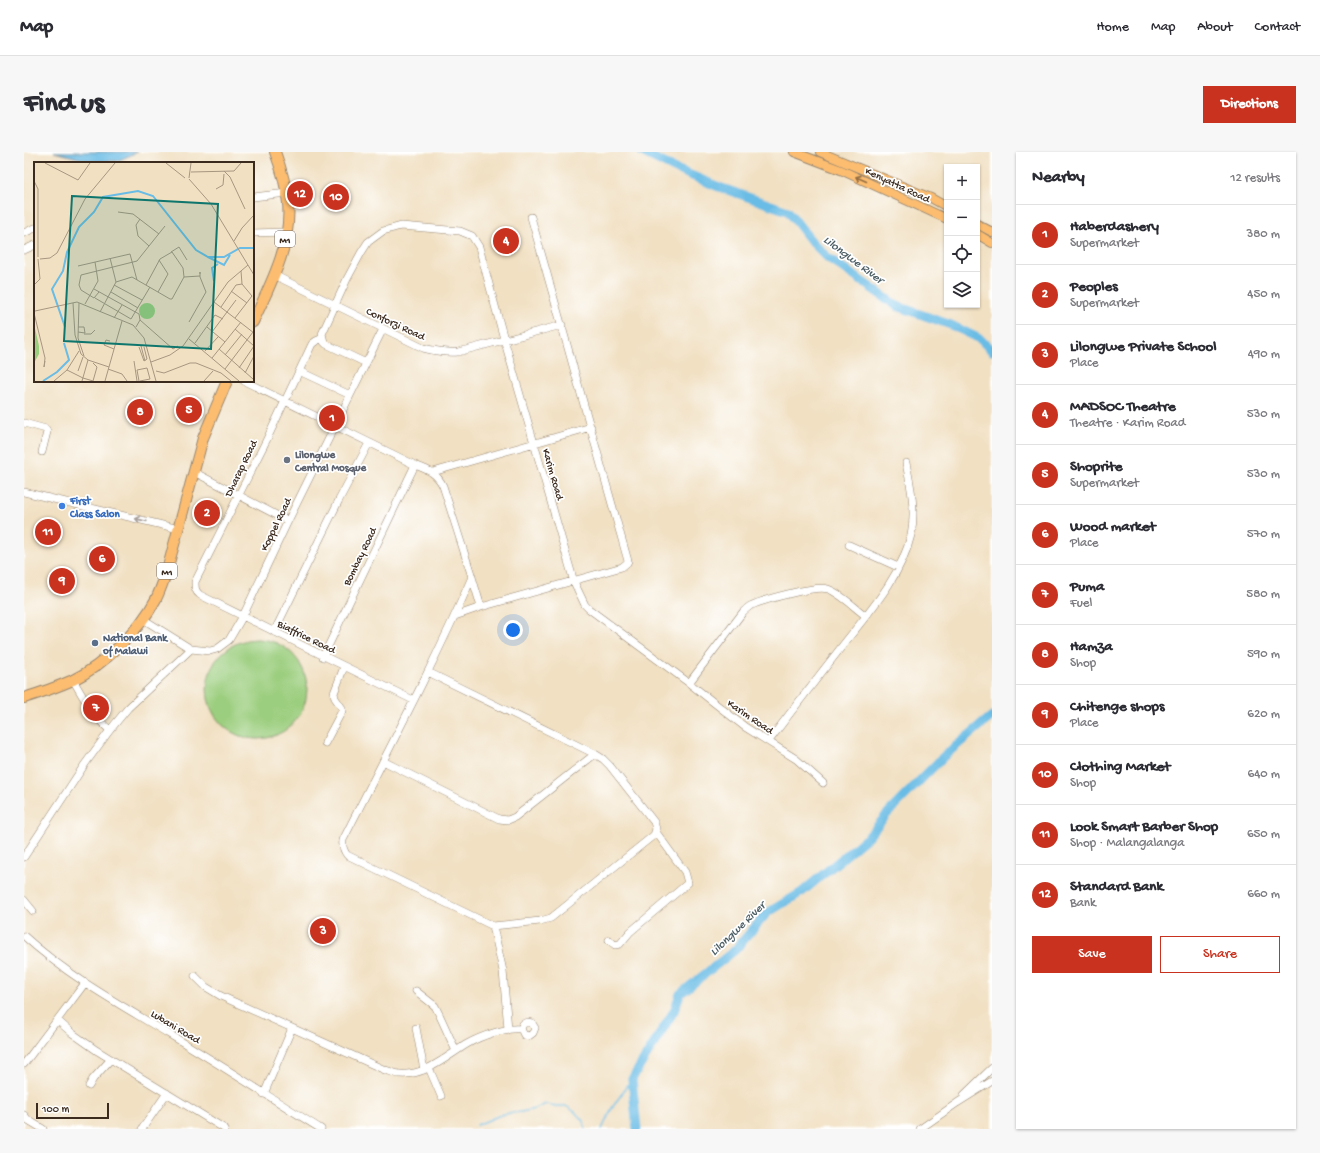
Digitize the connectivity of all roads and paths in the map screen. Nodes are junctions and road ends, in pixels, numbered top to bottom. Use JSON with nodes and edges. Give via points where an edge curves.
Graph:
{"nodes":[{"id":1,"x":275,"y":152,"type":"edge"},
{"id":2,"x":794,"y":152,"type":"edge"},
{"id":3,"x":820,"y":152,"type":"edge"},
{"id":4,"x":287,"y":194,"type":"junction"},
{"id":5,"x":254,"y":197,"type":"edge"},
{"id":6,"x":944,"y":205,"type":"edge"},
{"id":7,"x":531,"y":217,"type":"dead end"},
{"id":8,"x":944,"y":218,"type":"edge"},
{"id":9,"x":980,"y":226,"type":"edge"},
{"id":10,"x":34,"y":228,"type":"edge"},
{"id":11,"x":286,"y":232,"type":"junction"},
{"id":12,"x":992,"y":232,"type":"edge"},
{"id":13,"x":24,"y":233,"type":"edge"},
{"id":14,"x":254,"y":233,"type":"edge"},
{"id":15,"x":980,"y":236,"type":"edge"},
{"id":16,"x":992,"y":243,"type":"edge"},
{"id":17,"x":34,"y":245,"type":"edge"},
{"id":18,"x":24,"y":250,"type":"edge"},
{"id":19,"x":274,"y":275,"type":"junction"},
{"id":20,"x":335,"y":306,"type":"junction"},
{"id":21,"x":254,"y":320,"type":"edge"},
{"id":22,"x":562,"y":325,"type":"junction"},
{"id":23,"x":383,"y":329,"type":"junction"},
{"id":24,"x":323,"y":338,"type":"junction"},
{"id":25,"x":504,"y":339,"type":"junction"},
{"id":26,"x":366,"y":363,"type":"junction"},
{"id":27,"x":299,"y":371,"type":"junction"},
{"id":28,"x":227,"y":382,"type":"edge"},
{"id":29,"x":246,"y":382,"type":"edge"},
{"id":30,"x":350,"y":396,"type":"junction"},
{"id":31,"x":285,"y":400,"type":"junction"},
{"id":32,"x":24,"y":423,"type":"edge"},
{"id":33,"x":335,"y":426,"type":"junction"},
{"id":34,"x":591,"y":427,"type":"junction"},
{"id":35,"x":369,"y":443,"type":"junction"},
{"id":36,"x":534,"y":443,"type":"junction"},
{"id":37,"x":42,"y":452,"type":"dead end"},
{"id":38,"x":906,"y":463,"type":"dead end"},
{"id":39,"x":415,"y":465,"type":"junction"},
{"id":40,"x":194,"y":472,"type":"junction"},
{"id":41,"x":433,"y":472,"type":"junction"},
{"id":42,"x":24,"y":492,"type":"edge"},
{"id":43,"x":238,"y":496,"type":"junction"},
{"id":44,"x":288,"y":521,"type":"junction"},
{"id":45,"x":179,"y":529,"type":"junction"},
{"id":46,"x":849,"y":545,"type":"dead end"},
{"id":47,"x":898,"y":567,"type":"junction"},
{"id":48,"x":472,"y":577,"type":"junction"},
{"id":49,"x":574,"y":582,"type":"junction"},
{"id":50,"x":195,"y":588,"type":"joint"},
{"id":51,"x":481,"y":607,"type":"junction"},
{"id":52,"x":243,"y":616,"type":"junction"},
{"id":53,"x":455,"y":616,"type":"junction"},
{"id":54,"x":866,"y":616,"type":"junction"},
{"id":55,"x":143,"y":619,"type":"junction"},
{"id":56,"x":274,"y":632,"type":"junction"},
{"id":57,"x":191,"y":649,"type":"junction"},
{"id":58,"x":323,"y":657,"type":"junction"},
{"id":59,"x":344,"y":667,"type":"junction"},
{"id":60,"x":428,"y":672,"type":"junction"},
{"id":61,"x":73,"y":680,"type":"junction"},
{"id":62,"x":689,"y":683,"type":"junction"},
{"id":63,"x":24,"y":698,"type":"edge"},
{"id":64,"x":413,"y":700,"type":"junction"},
{"id":65,"x":110,"y":730,"type":"junction"},
{"id":66,"x":769,"y":741,"type":"junction"},
{"id":67,"x":325,"y":743,"type":"dead end"},
{"id":68,"x":595,"y":754,"type":"junction"},
{"id":69,"x":383,"y":761,"type":"junction"},
{"id":70,"x":823,"y":783,"type":"dead end"},
{"id":71,"x":656,"y":832,"type":"junction"},
{"id":72,"x":24,"y":856,"type":"edge"},
{"id":73,"x":24,"y":900,"type":"edge"},
{"id":74,"x":34,"y":911,"type":"dead end"},
{"id":75,"x":493,"y":926,"type":"junction"},
{"id":76,"x":24,"y":936,"type":"edge"},
{"id":77,"x":609,"y":940,"type":"dead end"},
{"id":78,"x":194,"y":976,"type":"dead end"},
{"id":79,"x":84,"y":983,"type":"junction"},
{"id":80,"x":416,"y":990,"type":"dead end"},
{"id":81,"x":57,"y":1020,"type":"junction"},
{"id":82,"x":292,"y":1028,"type":"junction"},
{"id":83,"x":416,"y":1028,"type":"dead end"},
{"id":84,"x":508,"y":1029,"type":"junction"},
{"id":85,"x":521,"y":1029,"type":"dead end"},
{"id":86,"x":456,"y":1051,"type":"junction"},
{"id":87,"x":111,"y":1059,"type":"junction"},
{"id":88,"x":24,"y":1064,"type":"edge"},
{"id":89,"x":992,"y":1068,"type":"edge"},
{"id":90,"x":426,"y":1069,"type":"junction"},
{"id":91,"x":992,"y":1081,"type":"edge"},
{"id":92,"x":89,"y":1086,"type":"dead end"},
{"id":93,"x":166,"y":1093,"type":"junction"},
{"id":94,"x":264,"y":1094,"type":"junction"},
{"id":95,"x":441,"y":1096,"type":"dead end"},
{"id":96,"x":957,"y":1103,"type":"junction"},
{"id":97,"x":24,"y":1115,"type":"edge"},
{"id":98,"x":43,"y":1129,"type":"edge"},
{"id":99,"x":142,"y":1129,"type":"edge"},
{"id":100,"x":225,"y":1129,"type":"edge"},
{"id":101,"x":322,"y":1129,"type":"edge"},
{"id":102,"x":920,"y":1129,"type":"edge"}],
"edges":[{"from":1,"to":4,"type":"highway","number":"M1"},
{"from":8,"to":2,"type":"main road","name":"Kenyatta Road","one_way":true,"via":[[841,170]]},
{"from":3,"to":6,"type":"main road","name":"Kenyatta Road"},
{"from":4,"to":5,"type":"street"},
{"from":4,"to":11,"type":"highway","number":"M1"},
{"from":7,"to":22,"type":"street"},
{"from":9,"to":12,"type":"main road"},
{"from":10,"to":13,"type":"street"},
{"from":11,"to":14,"type":"street"},
{"from":11,"to":19,"type":"highway","number":"M1"},
{"from":15,"to":16,"type":"main road"},
{"from":17,"to":18,"type":"street"},
{"from":19,"to":20,"type":"street","name":"Conforzi Road"},
{"from":19,"to":21,"type":"highway","number":"M1"},
{"from":20,"to":23,"type":"street","name":"Conforzi Road"},
{"from":20,"to":24,"type":"street","name":"Karim Road","via":[[323,331]]},
{"from":20,"to":25,"type":"street","name":"Karim Road","via":[[368,242],[383,231],[401,226],[460,231],[472,236],[479,247]]},
{"from":22,"to":25,"type":"street","name":"Conforzi Road"},
{"from":22,"to":34,"type":"street"},
{"from":23,"to":25,"type":"street","name":"Conforzi Road","via":[[423,348],[446,353]]},
{"from":23,"to":26,"type":"street","name":"Koppel Road"},
{"from":24,"to":26,"type":"street","via":[[326,344]]},
{"from":24,"to":27,"type":"street","name":"Dharap Road","via":[[312,344]]},
{"from":25,"to":36,"type":"street","name":"Karim Road"},
{"from":26,"to":30,"type":"street","name":"Koppel Road"},
{"from":27,"to":30,"type":"street"},
{"from":27,"to":31,"type":"street","name":"Dharap Road"},
{"from":28,"to":40,"type":"highway","number":"M1","via":[[206,432]]},
{"from":29,"to":31,"type":"street"},
{"from":30,"to":33,"type":"street","name":"Koppel Road"},
{"from":31,"to":33,"type":"street"},
{"from":31,"to":43,"type":"street","name":"Dharap Road"},
{"from":32,"to":37,"type":"street","via":[[46,429],[48,432]]},
{"from":33,"to":35,"type":"street"},
{"from":33,"to":44,"type":"street","name":"Koppel Road"},
{"from":34,"to":36,"type":"street"},
{"from":34,"to":49,"type":"street","via":[[628,561],[622,567]]},
{"from":35,"to":39,"type":"street"},
{"from":35,"to":56,"type":"street"},
{"from":36,"to":41,"type":"street"},
{"from":36,"to":49,"type":"street","name":"Karim Road"},
{"from":38,"to":47,"type":"street","via":[[913,519],[909,541]]},
{"from":39,"to":41,"type":"street"},
{"from":39,"to":58,"type":"street","name":"Bombay Road"},
{"from":40,"to":43,"type":"street"},
{"from":40,"to":45,"type":"highway","number":"M1"},
{"from":41,"to":48,"type":"street","via":[[443,486]]},
{"from":45,"to":42,"type":"street","one_way":true},
{"from":43,"to":44,"type":"street"},
{"from":43,"to":50,"type":"street","name":"Dharap Road","via":[[195,582]]},
{"from":44,"to":52,"type":"street","name":"Koppel Road"},
{"from":45,"to":55,"type":"highway","number":"M1","via":[[159,592]]},
{"from":46,"to":47,"type":"street"},
{"from":47,"to":54,"type":"street"},
{"from":48,"to":51,"type":"street"},
{"from":48,"to":53,"type":"street"},
{"from":49,"to":51,"type":"street"},
{"from":49,"to":62,"type":"street","name":"Karim Road","via":[[589,609]]},
{"from":50,"to":52,"type":"street","name":"Biaffrice Road","via":[[200,595]]},
{"from":51,"to":53,"type":"street"},
{"from":52,"to":56,"type":"street","name":"Biaffrice Road"},
{"from":52,"to":57,"type":"street","name":"Koppel Road","via":[[223,646],[210,651]]},
{"from":53,"to":60,"type":"street"},
{"from":54,"to":62,"type":"street","via":[[834,592],[821,588],[752,605],[743,612]]},
{"from":54,"to":66,"type":"street"},
{"from":55,"to":57,"type":"street","name":"Koppel Road"},
{"from":55,"to":61,"type":"highway","number":"M1","via":[[109,656]]},
{"from":56,"to":58,"type":"street","name":"Biaffrice Road"},
{"from":57,"to":65,"type":"street","via":[[128,708]]},
{"from":58,"to":59,"type":"street","name":"Biaffrice Road"},
{"from":59,"to":64,"type":"street","name":"Biaffrice Road"},
{"from":59,"to":67,"type":"street","via":[[334,693],[342,711]]},
{"from":60,"to":64,"type":"street"},
{"from":60,"to":68,"type":"street"},
{"from":61,"to":63,"type":"highway","number":"M1"},
{"from":61,"to":65,"type":"street","via":[[93,712]]},
{"from":62,"to":66,"type":"street","name":"Karim Road","via":[[734,719]]},
{"from":64,"to":69,"type":"street"},
{"from":65,"to":72,"type":"street"},
{"from":66,"to":70,"type":"street","name":"Karim Road","via":[[796,759]]},
{"from":68,"to":69,"type":"street","via":[[508,820],[499,819]]},
{"from":68,"to":71,"type":"street","via":[[610,766],[656,825]]},
{"from":69,"to":75,"type":"street","via":[[343,840],[345,852]]},
{"from":71,"to":75,"type":"street","via":[[551,918]]},
{"from":71,"to":77,"type":"street","via":[[685,872],[688,883],[630,932],[620,944],[615,945]]},
{"from":73,"to":74,"type":"street"},
{"from":75,"to":84,"type":"street","via":[[503,972]]},
{"from":76,"to":79,"type":"street","name":"Lubani Road"},
{"from":78,"to":82,"type":"street","via":[[221,996]]},
{"from":79,"to":81,"type":"street"},
{"from":79,"to":94,"type":"street","name":"Lubani Road"},
{"from":80,"to":86,"type":"street","via":[[440,1014]]},
{"from":81,"to":87,"type":"street"},
{"from":81,"to":88,"type":"street"},
{"from":82,"to":90,"type":"street","via":[[393,1072],[412,1073]]},
{"from":82,"to":94,"type":"street"},
{"from":83,"to":90,"type":"street"},
{"from":84,"to":85,"type":"street"},
{"from":84,"to":86,"type":"street","via":[[469,1042]]},
{"from":86,"to":90,"type":"street"},
{"from":87,"to":92,"type":"street"},
{"from":87,"to":93,"type":"street"},
{"from":89,"to":96,"type":"street"},
{"from":90,"to":95,"type":"street"},
{"from":91,"to":96,"type":"street"},
{"from":93,"to":99,"type":"street"},
{"from":93,"to":100,"type":"street"},
{"from":94,"to":101,"type":"street","name":"Lubani Road"},
{"from":96,"to":102,"type":"street"},
{"from":97,"to":98,"type":"street"}]}
